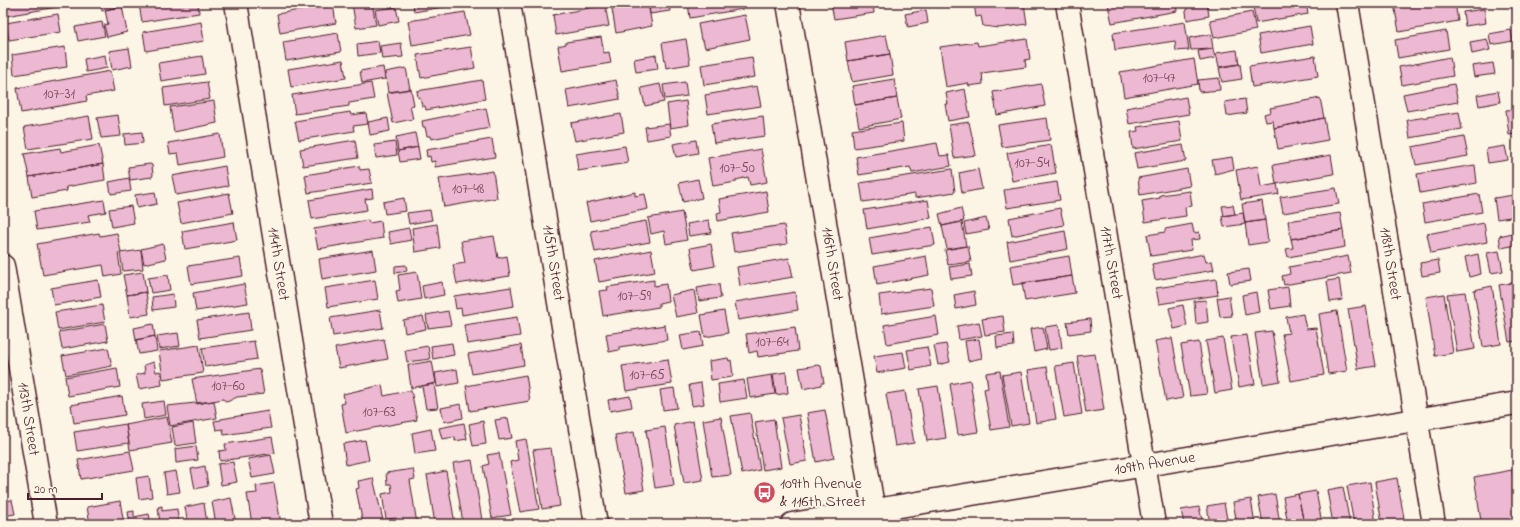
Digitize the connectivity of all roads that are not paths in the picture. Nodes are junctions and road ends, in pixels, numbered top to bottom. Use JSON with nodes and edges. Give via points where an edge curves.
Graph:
{"nodes":[{"id":1,"x":236,"y":3,"type":"edge"},
{"id":2,"x":509,"y":3,"type":"edge"},
{"id":3,"x":788,"y":3,"type":"edge"},
{"id":4,"x":1067,"y":3,"type":"edge"},
{"id":5,"x":1347,"y":3,"type":"edge"},
{"id":6,"x":3,"y":266,"type":"edge"},
{"id":7,"x":1517,"y":403,"type":"edge"},
{"id":8,"x":1416,"y":420,"type":"junction"},
{"id":9,"x":1144,"y":466,"type":"junction"},
{"id":10,"x":874,"y":518,"type":"edge"},
{"id":11,"x":46,"y":524,"type":"edge"},
{"id":12,"x":321,"y":524,"type":"edge"},
{"id":13,"x":596,"y":524,"type":"edge"},
{"id":14,"x":792,"y":524,"type":"edge"},
{"id":15,"x":1154,"y":524,"type":"edge"},
{"id":16,"x":1434,"y":524,"type":"edge"}],
"edges":[{"from":1,"to":12,"type":"street","name":"114th Street"},
{"from":2,"to":13,"type":"street","name":"115th Street"},
{"from":3,"to":10,"type":"street","name":"116th Street"},
{"from":4,"to":9,"type":"street","name":"117th Street"},
{"from":5,"to":8,"type":"street","name":"118th Street"},
{"from":6,"to":11,"type":"street","name":"113th Street"},
{"from":7,"to":8,"type":"street","name":"109th Avenue"},
{"from":8,"to":9,"type":"street","name":"109th Avenue"},
{"from":8,"to":16,"type":"street","name":"118th Street"},
{"from":9,"to":10,"type":"street","name":"109th Avenue"},
{"from":9,"to":15,"type":"street","name":"117th Street"},
{"from":10,"to":14,"type":"street","name":"109th Avenue"}]}
